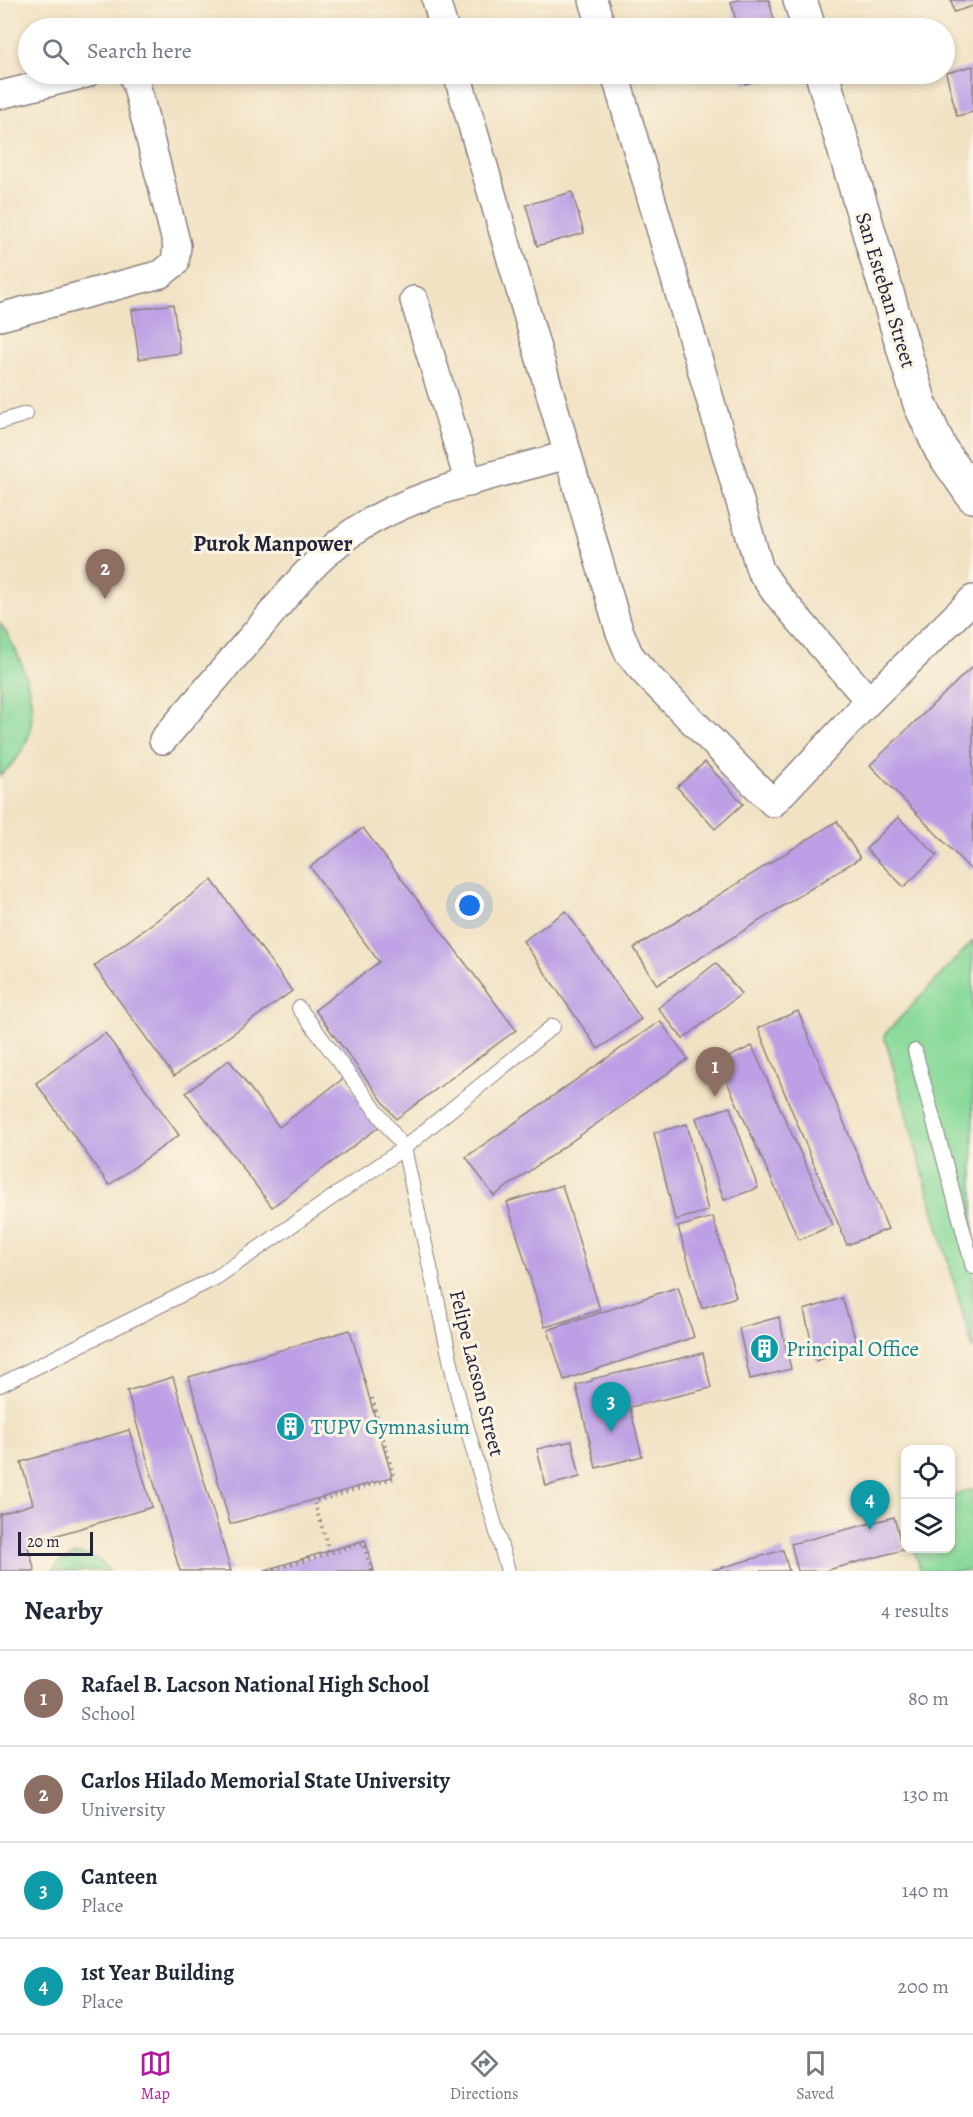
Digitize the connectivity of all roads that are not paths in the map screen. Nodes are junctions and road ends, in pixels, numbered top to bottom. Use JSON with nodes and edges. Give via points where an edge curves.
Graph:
{"nodes":[{"id":1,"x":436,"y":0,"type":"edge"},
{"id":2,"x":593,"y":0,"type":"edge"},
{"id":3,"x":800,"y":0,"type":"edge"},
{"id":4,"x":441,"y":18,"type":"edge"},
{"id":5,"x":599,"y":18,"type":"edge"},
{"id":6,"x":806,"y":18,"type":"edge"},
{"id":7,"x":45,"y":84,"type":"edge"},
{"id":8,"x":136,"y":84,"type":"edge"},
{"id":9,"x":460,"y":84,"type":"edge"},
{"id":10,"x":618,"y":84,"type":"edge"},
{"id":11,"x":825,"y":84,"type":"edge"},
{"id":12,"x":0,"y":95,"type":"edge"},
{"id":13,"x":414,"y":300,"type":"dead end"},
{"id":14,"x":0,"y":316,"type":"edge"},
{"id":15,"x":26,"y":414,"type":"dead end"},
{"id":16,"x":0,"y":422,"type":"edge"},
{"id":17,"x":567,"y":456,"type":"junction"},
{"id":18,"x":469,"y":483,"type":"junction"},
{"id":19,"x":973,"y":496,"type":"edge"},
{"id":20,"x":973,"y":599,"type":"edge"},
{"id":21,"x":869,"y":701,"type":"junction"},
{"id":22,"x":163,"y":740,"type":"dead end"},
{"id":23,"x":299,"y":1008,"type":"dead end"},
{"id":24,"x":553,"y":1026,"type":"dead end"},
{"id":25,"x":915,"y":1051,"type":"dead end"},
{"id":26,"x":404,"y":1148,"type":"junction"},
{"id":27,"x":973,"y":1268,"type":"edge"},
{"id":28,"x":0,"y":1385,"type":"edge"},
{"id":29,"x":508,"y":1571,"type":"edge"}],
"edges":[{"from":1,"to":4,"type":"street"},
{"from":2,"to":5,"type":"street"},
{"from":3,"to":6,"type":"street"},
{"from":7,"to":12,"type":"street"},
{"from":8,"to":14,"type":"street","via":[[177,246],[175,262],[162,274]]},
{"from":9,"to":17,"type":"street"},
{"from":10,"to":21,"type":"street","via":[[760,570]]},
{"from":11,"to":19,"type":"street","name":"San Esteban Street","via":[[920,404],[941,450]]},
{"from":13,"to":18,"type":"street"},
{"from":15,"to":16,"type":"lane"},
{"from":17,"to":18,"type":"street"},
{"from":17,"to":21,"type":"street","via":[[629,654],[773,803]]},
{"from":18,"to":22,"type":"street","via":[[391,512],[354,532],[324,556],[298,581]]},
{"from":20,"to":21,"type":"street"},
{"from":23,"to":26,"type":"lane"},
{"from":24,"to":26,"type":"lane"},
{"from":25,"to":27,"type":"lane"},
{"from":26,"to":28,"type":"lane","via":[[217,1277]]},
{"from":26,"to":29,"type":"lane","name":"Felipe Lacson Street","via":[[459,1400]]}]}
